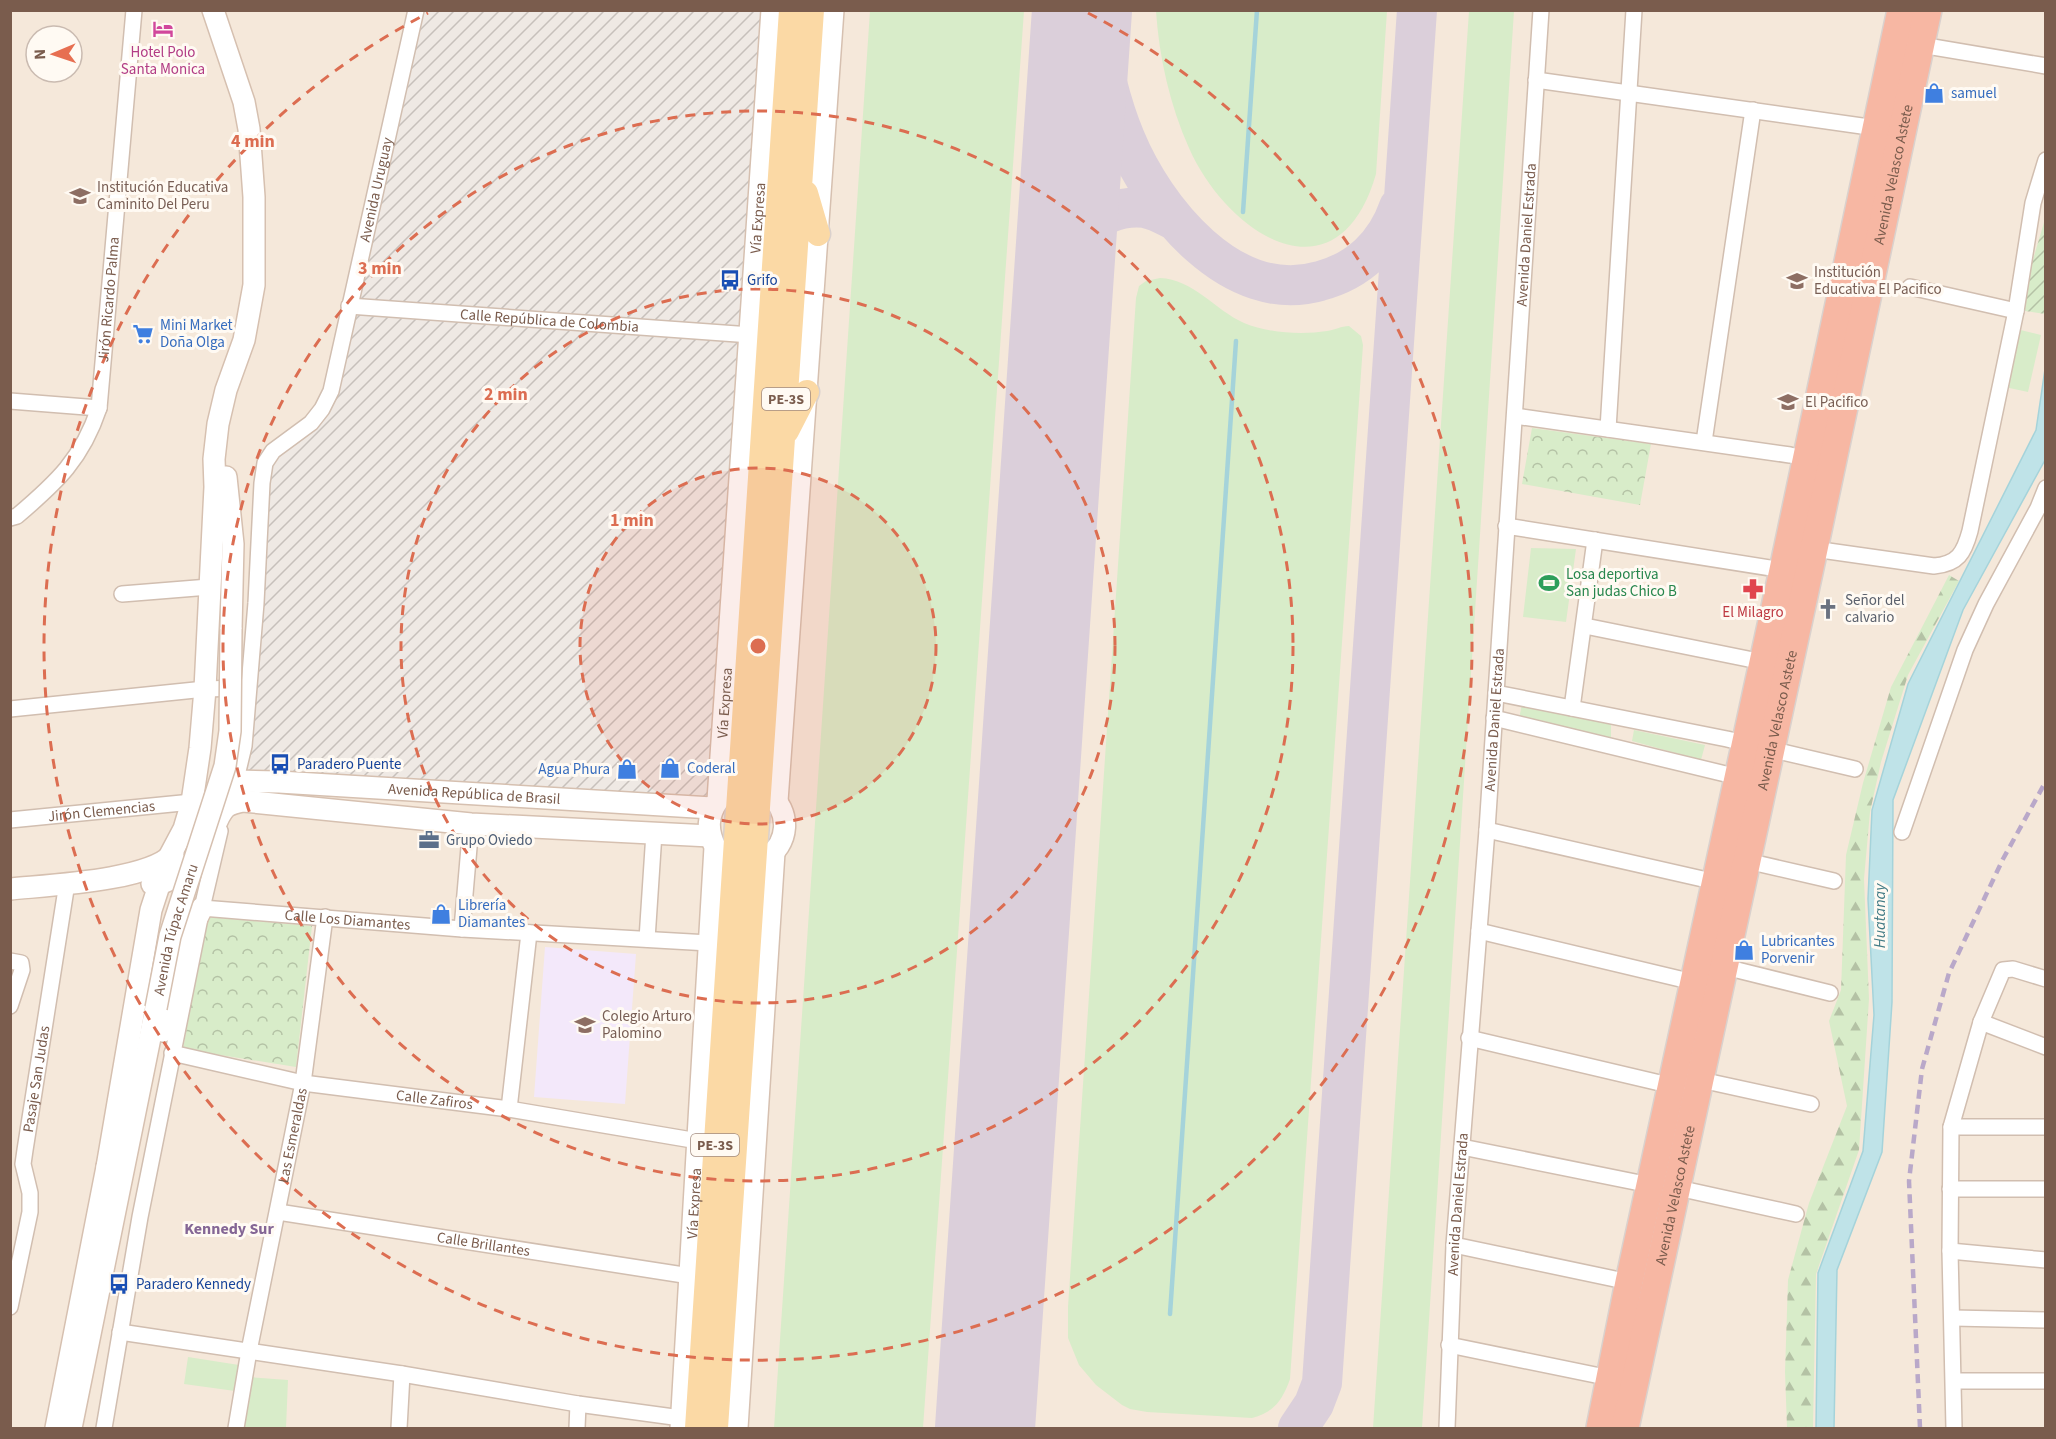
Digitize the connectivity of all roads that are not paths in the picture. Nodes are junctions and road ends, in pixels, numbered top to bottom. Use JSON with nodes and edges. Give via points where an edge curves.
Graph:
{"nodes":[{"id":1,"x":134,"y":10,"type":"edge"},
{"id":2,"x":213,"y":10,"type":"edge"},
{"id":3,"x":226,"y":10,"type":"edge"},
{"id":4,"x":417,"y":10,"type":"edge"},
{"id":5,"x":772,"y":10,"type":"edge"},
{"id":6,"x":791,"y":10,"type":"edge"},
{"id":7,"x":812,"y":10,"type":"edge"},
{"id":8,"x":833,"y":10,"type":"edge"},
{"id":9,"x":1541,"y":10,"type":"edge"},
{"id":10,"x":1634,"y":10,"type":"edge"},
{"id":11,"x":1901,"y":10,"type":"edge"},
{"id":12,"x":1928,"y":10,"type":"edge"},
{"id":13,"x":1907,"y":43,"type":"junction"},
{"id":14,"x":2046,"y":66,"type":"edge"},
{"id":15,"x":1536,"y":80,"type":"junction"},
{"id":16,"x":1629,"y":93,"type":"junction"},
{"id":17,"x":1753,"y":111,"type":"junction"},
{"id":18,"x":1876,"y":128,"type":"junction"},
{"id":19,"x":2046,"y":160,"type":"edge"},
{"id":20,"x":790,"y":178,"type":"junction"},
{"id":21,"x":758,"y":230,"type":"junction"},
{"id":22,"x":818,"y":234,"type":"junction"},
{"id":23,"x":1910,"y":287,"type":"dead end"},
{"id":24,"x":349,"y":306,"type":"junction"},
{"id":25,"x":2016,"y":311,"type":"junction"},
{"id":26,"x":751,"y":335,"type":"junction"},
{"id":27,"x":748,"y":389,"type":"junction"},
{"id":28,"x":807,"y":392,"type":"junction"},
{"id":29,"x":10,"y":401,"type":"edge"},
{"id":30,"x":99,"y":408,"type":"junction"},
{"id":31,"x":1515,"y":416,"type":"junction"},
{"id":32,"x":1608,"y":429,"type":"junction"},
{"id":33,"x":773,"y":438,"type":"junction"},
{"id":34,"x":1704,"y":442,"type":"junction"},
{"id":35,"x":273,"y":451,"type":"joint"},
{"id":36,"x":1818,"y":461,"type":"junction"},
{"id":37,"x":215,"y":487,"type":"junction"},
{"id":38,"x":2046,"y":488,"type":"edge"},
{"id":39,"x":10,"y":518,"type":"edge"},
{"id":40,"x":1506,"y":526,"type":"junction"},
{"id":41,"x":1595,"y":540,"type":"junction"},
{"id":42,"x":1814,"y":549,"type":"junction"},
{"id":43,"x":1783,"y":570,"type":"junction"},
{"id":44,"x":209,"y":587,"type":"junction"},
{"id":45,"x":122,"y":594,"type":"dead end"},
{"id":46,"x":1585,"y":626,"type":"junction"},
{"id":47,"x":226,"y":629,"type":"junction"},
{"id":48,"x":1763,"y":662,"type":"junction"},
{"id":49,"x":249,"y":688,"type":"junction"},
{"id":50,"x":205,"y":689,"type":"junction"},
{"id":51,"x":1496,"y":693,"type":"junction"},
{"id":52,"x":1572,"y":708,"type":"junction"},
{"id":53,"x":10,"y":710,"type":"edge"},
{"id":54,"x":1494,"y":718,"type":"junction"},
{"id":55,"x":1758,"y":747,"type":"junction"},
{"id":56,"x":1855,"y":769,"type":"dead end"},
{"id":57,"x":1738,"y":777,"type":"junction"},
{"id":58,"x":448,"y":792,"type":"junction"},
{"id":59,"x":758,"y":792,"type":"junction"},
{"id":60,"x":235,"y":796,"type":"junction"},
{"id":61,"x":192,"y":802,"type":"junction"},
{"id":62,"x":715,"y":804,"type":"junction"},
{"id":63,"x":10,"y":820,"type":"edge"},
{"id":64,"x":446,"y":821,"type":"junction"},
{"id":65,"x":471,"y":824,"type":"junction"},
{"id":66,"x":1487,"y":830,"type":"junction"},
{"id":67,"x":1902,"y":832,"type":"dead end"},
{"id":68,"x":654,"y":833,"type":"junction"},
{"id":69,"x":738,"y":852,"type":"junction"},
{"id":70,"x":167,"y":861,"type":"junction"},
{"id":71,"x":1747,"y":861,"type":"junction"},
{"id":72,"x":97,"y":880,"type":"junction"},
{"id":73,"x":1834,"y":881,"type":"dead end"},
{"id":74,"x":120,"y":882,"type":"junction"},
{"id":75,"x":1716,"y":882,"type":"junction"},
{"id":76,"x":67,"y":883,"type":"junction"},
{"id":77,"x":159,"y":885,"type":"junction"},
{"id":78,"x":10,"y":889,"type":"edge"},
{"id":79,"x":202,"y":908,"type":"junction"},
{"id":80,"x":151,"y":910,"type":"junction"},
{"id":81,"x":325,"y":917,"type":"junction"},
{"id":82,"x":462,"y":928,"type":"junction"},
{"id":83,"x":1479,"y":931,"type":"junction"},
{"id":84,"x":529,"y":933,"type":"junction"},
{"id":85,"x":647,"y":939,"type":"junction"},
{"id":86,"x":710,"y":943,"type":"junction"},
{"id":87,"x":10,"y":961,"type":"edge"},
{"id":88,"x":1725,"y":967,"type":"junction"},
{"id":89,"x":2046,"y":979,"type":"edge"},
{"id":90,"x":1693,"y":982,"type":"junction"},
{"id":91,"x":1830,"y":993,"type":"dead end"},
{"id":92,"x":10,"y":1006,"type":"edge"},
{"id":93,"x":151,"y":1007,"type":"junction"},
{"id":94,"x":1981,"y":1022,"type":"junction"},
{"id":95,"x":1469,"y":1038,"type":"junction"},
{"id":96,"x":2046,"y":1047,"type":"edge"},
{"id":97,"x":172,"y":1053,"type":"junction"},
{"id":98,"x":303,"y":1083,"type":"junction"},
{"id":99,"x":1671,"y":1085,"type":"junction"},
{"id":100,"x":1699,"y":1086,"type":"junction"},
{"id":101,"x":1811,"y":1104,"type":"dead end"},
{"id":102,"x":509,"y":1110,"type":"junction"},
{"id":103,"x":1951,"y":1126,"type":"junction"},
{"id":104,"x":2046,"y":1127,"type":"edge"},
{"id":105,"x":698,"y":1141,"type":"junction"},
{"id":106,"x":1462,"y":1147,"type":"junction"},
{"id":107,"x":107,"y":1167,"type":"junction"},
{"id":108,"x":1650,"y":1185,"type":"junction"},
{"id":109,"x":1678,"y":1188,"type":"junction"},
{"id":110,"x":1950,"y":1189,"type":"junction"},
{"id":111,"x":2046,"y":1189,"type":"edge"},
{"id":112,"x":118,"y":1196,"type":"junction"},
{"id":113,"x":278,"y":1212,"type":"junction"},
{"id":114,"x":1796,"y":1214,"type":"dead end"},
{"id":115,"x":1454,"y":1245,"type":"junction"},
{"id":116,"x":1950,"y":1251,"type":"junction"},
{"id":117,"x":2046,"y":1260,"type":"edge"},
{"id":118,"x":690,"y":1276,"type":"junction"},
{"id":119,"x":1629,"y":1282,"type":"junction"},
{"id":120,"x":10,"y":1307,"type":"edge"},
{"id":121,"x":1953,"y":1318,"type":"junction"},
{"id":122,"x":2046,"y":1320,"type":"edge"},
{"id":123,"x":120,"y":1332,"type":"junction"},
{"id":124,"x":1449,"y":1345,"type":"junction"},
{"id":125,"x":249,"y":1351,"type":"junction"},
{"id":126,"x":402,"y":1374,"type":"junction"},
{"id":127,"x":1610,"y":1378,"type":"junction"},
{"id":128,"x":2046,"y":1381,"type":"edge"},
{"id":129,"x":1954,"y":1382,"type":"junction"},
{"id":130,"x":578,"y":1404,"type":"junction"},
{"id":131,"x":686,"y":1425,"type":"edge"},
{"id":132,"x":56,"y":1428,"type":"edge"},
{"id":133,"x":71,"y":1428,"type":"edge"},
{"id":134,"x":104,"y":1428,"type":"edge"},
{"id":135,"x":236,"y":1428,"type":"edge"},
{"id":136,"x":399,"y":1428,"type":"edge"},
{"id":137,"x":577,"y":1428,"type":"edge"},
{"id":138,"x":716,"y":1428,"type":"edge"},
{"id":139,"x":737,"y":1428,"type":"edge"},
{"id":140,"x":1447,"y":1428,"type":"edge"},
{"id":141,"x":1600,"y":1428,"type":"edge"},
{"id":142,"x":1625,"y":1428,"type":"edge"},
{"id":143,"x":1954,"y":1428,"type":"edge"}],
"edges":[{"from":1,"to":30,"type":"street","name":"Jirón Ricardo Palma"},
{"from":2,"to":37,"type":"main road","via":[[244,102],[254,197],[254,285],[244,340],[218,424]]},
{"from":3,"to":47,"type":"main road","via":[[263,135],[268,208],[260,327],[240,392],[225,464],[233,543]]},
{"from":4,"to":24,"type":"street","name":"Avenida Uruguay"},
{"from":5,"to":21,"type":"main road","name":"Vía Expresa","number":"PE-3S"},
{"from":6,"to":20,"type":"main road","name":"Vía Expresa","number":"PE-3S"},
{"from":7,"to":20,"type":"main road","name":"Vía Expresa","number":"PE-3S"},
{"from":8,"to":22,"type":"main road","name":"Vía Expresa","number":"PE-3S"},
{"from":9,"to":15,"type":"street","name":"Avenida Daniel Estrada"},
{"from":10,"to":16,"type":"street"},
{"from":11,"to":13,"type":"highway","name":"Avenida Velasco Astete"},
{"from":12,"to":13,"type":"highway","name":"Avenida Velasco Astete"},
{"from":13,"to":14,"type":"street"},
{"from":13,"to":18,"type":"highway","name":"Avenida Velasco Astete"},
{"from":13,"to":36,"type":"highway","name":"Avenida Velasco Astete"},
{"from":15,"to":16,"type":"street"},
{"from":15,"to":31,"type":"street","name":"Avenida Daniel Estrada"},
{"from":16,"to":17,"type":"street"},
{"from":16,"to":32,"type":"street"},
{"from":17,"to":18,"type":"street"},
{"from":17,"to":34,"type":"street"},
{"from":18,"to":36,"type":"highway","name":"Avenida Velasco Astete"},
{"from":19,"to":25,"type":"street","via":[[2033,203]]},
{"from":20,"to":21,"type":"main road"},
{"from":20,"to":22,"type":"main road"},
{"from":20,"to":33,"type":"main road","name":"Vía Expresa","number":"PE-3S"},
{"from":21,"to":26,"type":"main road","name":"Vía Expresa","number":"PE-3S"},
{"from":22,"to":28,"type":"main road","name":"Vía Expresa","number":"PE-3S"},
{"from":23,"to":25,"type":"street"},
{"from":24,"to":26,"type":"street","name":"Calle República de Colombia"},
{"from":24,"to":35,"type":"street","name":"Avenida Uruguay","via":[[331,391],[322,410]]},
{"from":25,"to":42,"type":"street","via":[[1970,531],[1958,558],[1947,565],[1934,566]]},
{"from":26,"to":27,"type":"main road","name":"Vía Expresa","number":"PE-3S"},
{"from":27,"to":33,"type":"main road"},
{"from":27,"to":62,"type":"main road","name":"Vía Expresa","number":"PE-3S"},
{"from":28,"to":33,"type":"main road"},
{"from":28,"to":59,"type":"main road","name":"Vía Expresa","number":"PE-3S"},
{"from":29,"to":30,"type":"street"},
{"from":30,"to":39,"type":"street","name":"Jirón Ricardo Palma","via":[[74,462],[51,487]]},
{"from":31,"to":32,"type":"street"},
{"from":31,"to":40,"type":"street","name":"Avenida Daniel Estrada"},
{"from":32,"to":34,"type":"street"},
{"from":33,"to":59,"type":"main road","name":"Vía Expresa","number":"PE-3S"},
{"from":34,"to":36,"type":"street"},
{"from":35,"to":49,"type":"street","name":"Avenida Túpac Amaru","via":[[265,463],[262,483]]},
{"from":36,"to":42,"type":"highway","name":"Avenida Velasco Astete"},
{"from":36,"to":43,"type":"highway","name":"Avenida Velasco Astete"},
{"from":37,"to":44,"type":"main road"},
{"from":37,"to":47,"type":"main road","via":[[222,528]]},
{"from":38,"to":67,"type":"street","via":[[1965,650]]},
{"from":40,"to":41,"type":"street"},
{"from":40,"to":51,"type":"street","name":"Avenida Daniel Estrada"},
{"from":41,"to":43,"type":"street"},
{"from":41,"to":46,"type":"street"},
{"from":42,"to":55,"type":"highway","name":"Avenida Velasco Astete"},
{"from":43,"to":48,"type":"highway","name":"Avenida Velasco Astete"},
{"from":44,"to":45,"type":"street"},
{"from":44,"to":50,"type":"main road"},
{"from":46,"to":48,"type":"street"},
{"from":46,"to":52,"type":"street"},
{"from":47,"to":93,"type":"main road","via":[[218,749],[162,924]]},
{"from":48,"to":55,"type":"highway","name":"Avenida Velasco Astete"},
{"from":49,"to":50,"type":"street"},
{"from":49,"to":60,"type":"street","name":"Avenida Túpac Amaru"},
{"from":50,"to":53,"type":"street"},
{"from":50,"to":61,"type":"main road"},
{"from":51,"to":52,"type":"street"},
{"from":51,"to":54,"type":"street","name":"Avenida Daniel Estrada"},
{"from":52,"to":55,"type":"street"},
{"from":54,"to":57,"type":"street"},
{"from":54,"to":66,"type":"street","name":"Avenida Daniel Estrada"},
{"from":55,"to":56,"type":"street"},
{"from":55,"to":57,"type":"highway","name":"Avenida Velasco Astete"},
{"from":55,"to":71,"type":"highway","name":"Avenida Velasco Astete"},
{"from":57,"to":75,"type":"highway","name":"Avenida Velasco Astete"},
{"from":58,"to":60,"type":"main road","name":"Avenida República de Brasil","via":[[279,782]]},
{"from":58,"to":62,"type":"main road","name":"Avenida República de Brasil"},
{"from":58,"to":64,"type":"main road"},
{"from":59,"to":62,"type":"main road","via":[[724,794]]},
{"from":59,"to":69,"type":"main road","name":"Vía Expresa","number":"PE-3S"},
{"from":59,"to":69,"type":"main road","via":[[783,811],[781,843]]},
{"from":60,"to":64,"type":"main road","name":"Avenida República de Brasil"},
{"from":60,"to":70,"type":"main road","via":[[208,807]]},
{"from":60,"to":77,"type":"main road","via":[[220,815],[210,839],[191,862]]},
{"from":60,"to":79,"type":"street","name":"Avenida Túpac Amaru"},
{"from":61,"to":63,"type":"street","name":"Jirón Clemencias"},
{"from":61,"to":70,"type":"main road","via":[[184,829]]},
{"from":62,"to":69,"type":"main road","name":"Vía Expresa","number":"PE-3S","via":[[709,818]]},
{"from":64,"to":65,"type":"main road","name":"Avenida República de Brasil"},
{"from":65,"to":68,"type":"main road","name":"Avenida República de Brasil"},
{"from":65,"to":82,"type":"street"},
{"from":66,"to":75,"type":"street"},
{"from":66,"to":83,"type":"street","name":"Avenida Daniel Estrada"},
{"from":68,"to":69,"type":"main road","name":"Avenida República de Brasil"},
{"from":68,"to":85,"type":"street"},
{"from":69,"to":86,"type":"main road","name":"Vía Expresa","number":"PE-3S"},
{"from":69,"to":131,"type":"main road","name":"Vía Expresa","number":"PE-3S"},
{"from":69,"to":138,"type":"main road","name":"Vía Expresa","number":"PE-3S"},
{"from":69,"to":139,"type":"main road","name":"Vía Expresa","number":"PE-3S"},
{"from":70,"to":72,"type":"main road"},
{"from":70,"to":77,"type":"main road"},
{"from":71,"to":73,"type":"street"},
{"from":71,"to":88,"type":"highway","name":"Avenida Velasco Astete"},
{"from":72,"to":74,"type":"main road"},
{"from":72,"to":76,"type":"main road"},
{"from":74,"to":77,"type":"main road"},
{"from":74,"to":80,"type":"main road","via":[[143,892]]},
{"from":75,"to":90,"type":"highway","name":"Avenida Velasco Astete"},
{"from":76,"to":78,"type":"main road"},
{"from":76,"to":120,"type":"street","name":"Pasaje San Judas","via":[[23,1164],[30,1212]]},
{"from":77,"to":80,"type":"main road"},
{"from":79,"to":81,"type":"street","name":"Calle Los Diamantes"},
{"from":79,"to":97,"type":"street","name":"Avenida Túpac Amaru"},
{"from":79,"to":112,"type":"main road","via":[[183,946],[144,1120]]},
{"from":80,"to":107,"type":"main road"},
{"from":81,"to":82,"type":"street","name":"Calle Los Diamantes"},
{"from":81,"to":98,"type":"street","name":"Las Esmeraldas"},
{"from":82,"to":84,"type":"street","name":"Calle Los Diamantes"},
{"from":83,"to":90,"type":"street"},
{"from":83,"to":95,"type":"street","name":"Avenida Daniel Estrada"},
{"from":84,"to":85,"type":"street","name":"Calle Los Diamantes"},
{"from":84,"to":102,"type":"street"},
{"from":85,"to":86,"type":"street","name":"Calle Los Diamantes"},
{"from":86,"to":105,"type":"main road","name":"Vía Expresa","number":"PE-3S"},
{"from":87,"to":92,"type":"street","via":[[21,963],[22,970]]},
{"from":88,"to":91,"type":"street"},
{"from":88,"to":100,"type":"highway","name":"Avenida Velasco Astete"},
{"from":89,"to":94,"type":"street","via":[[2013,969],[2003,970]]},
{"from":90,"to":99,"type":"highway","name":"Avenida Velasco Astete"},
{"from":93,"to":107,"type":"main road","name":"Avenida Túpac Amaru"},
{"from":93,"to":112,"type":"main road","name":"Avenida Túpac Amaru"},
{"from":94,"to":96,"type":"street"},
{"from":94,"to":103,"type":"street"},
{"from":95,"to":99,"type":"street"},
{"from":95,"to":106,"type":"street","name":"Avenida Daniel Estrada"},
{"from":97,"to":98,"type":"street","name":"Calle Zafiros"},
{"from":97,"to":123,"type":"street","name":"Avenida Túpac Amaru"},
{"from":98,"to":102,"type":"street","name":"Calle Zafiros"},
{"from":98,"to":113,"type":"street","name":"Las Esmeraldas"},
{"from":99,"to":100,"type":"street"},
{"from":99,"to":108,"type":"highway","name":"Avenida Velasco Astete"},
{"from":100,"to":101,"type":"street"},
{"from":100,"to":109,"type":"highway","name":"Avenida Velasco Astete"},
{"from":102,"to":105,"type":"street","name":"Calle Zafiros"},
{"from":103,"to":104,"type":"street"},
{"from":103,"to":110,"type":"street"},
{"from":105,"to":118,"type":"main road","name":"Vía Expresa","number":"PE-3S"},
{"from":106,"to":108,"type":"street"},
{"from":106,"to":115,"type":"street","name":"Avenida Daniel Estrada"},
{"from":107,"to":132,"type":"main road","name":"Avenida Túpac Amaru"},
{"from":108,"to":119,"type":"highway","name":"Avenida Velasco Astete"},
{"from":109,"to":114,"type":"street"},
{"from":109,"to":142,"type":"highway","name":"Avenida Velasco Astete"},
{"from":110,"to":111,"type":"street"},
{"from":110,"to":116,"type":"street"},
{"from":112,"to":133,"type":"main road","name":"Avenida Túpac Amaru"},
{"from":113,"to":118,"type":"street","name":"Calle Brillantes"},
{"from":113,"to":125,"type":"street","name":"Las Esmeraldas"},
{"from":115,"to":119,"type":"street"},
{"from":115,"to":124,"type":"street","name":"Avenida Daniel Estrada"},
{"from":116,"to":117,"type":"street"},
{"from":116,"to":121,"type":"street"},
{"from":118,"to":131,"type":"main road","name":"Vía Expresa","number":"PE-3S"},
{"from":119,"to":127,"type":"highway","name":"Avenida Velasco Astete"},
{"from":121,"to":122,"type":"street"},
{"from":121,"to":129,"type":"street"},
{"from":123,"to":125,"type":"street"},
{"from":123,"to":134,"type":"street","name":"Avenida Túpac Amaru"},
{"from":124,"to":127,"type":"street"},
{"from":124,"to":140,"type":"street","name":"Avenida Daniel Estrada"},
{"from":125,"to":126,"type":"street"},
{"from":125,"to":135,"type":"street","name":"Las Esmeraldas"},
{"from":126,"to":130,"type":"street"},
{"from":126,"to":136,"type":"street"},
{"from":127,"to":141,"type":"highway","name":"Avenida Velasco Astete"},
{"from":128,"to":129,"type":"street"},
{"from":129,"to":143,"type":"street"},
{"from":130,"to":131,"type":"street"},
{"from":130,"to":137,"type":"street"}]}
